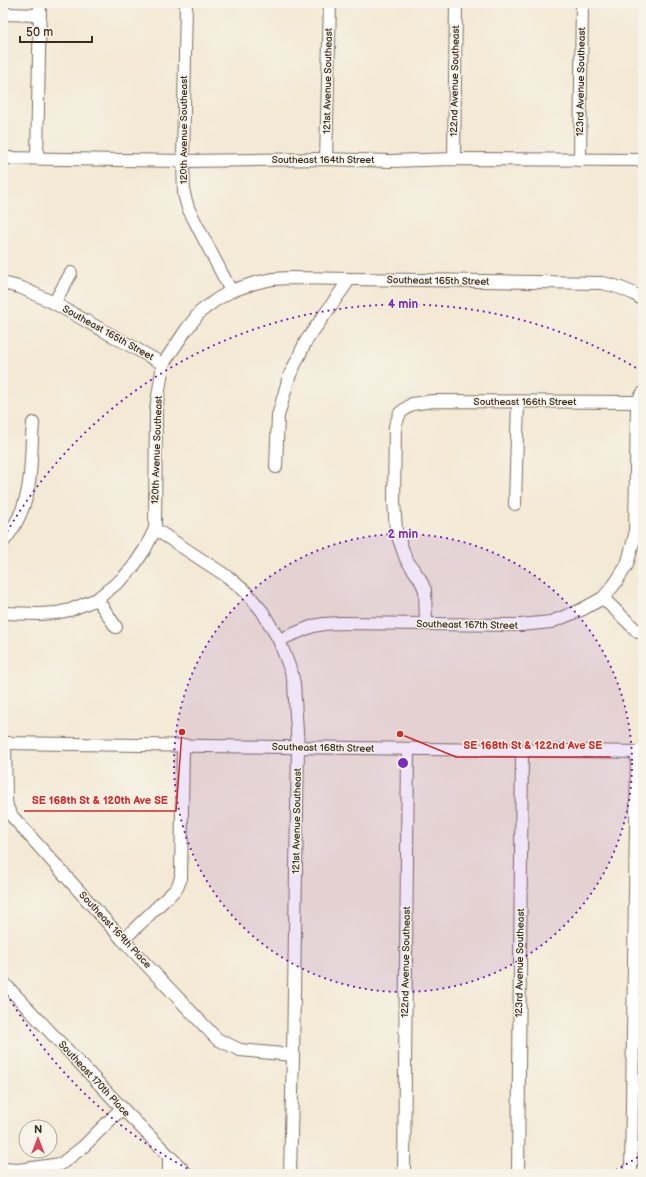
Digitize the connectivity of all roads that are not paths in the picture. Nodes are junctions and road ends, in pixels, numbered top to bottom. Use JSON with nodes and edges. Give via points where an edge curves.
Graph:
{"nodes":[{"id":1,"x":186,"y":3,"type":"edge"},
{"id":2,"x":330,"y":3,"type":"edge"},
{"id":3,"x":456,"y":3,"type":"edge"},
{"id":4,"x":582,"y":3,"type":"edge"},
{"id":5,"x":40,"y":9,"type":"edge"},
{"id":6,"x":3,"y":14,"type":"edge"},
{"id":7,"x":3,"y":158,"type":"edge"},
{"id":8,"x":37,"y":158,"type":"junction"},
{"id":9,"x":326,"y":159,"type":"junction"},
{"id":10,"x":454,"y":159,"type":"junction"},
{"id":11,"x":580,"y":160,"type":"junction"},
{"id":12,"x":643,"y":160,"type":"edge"},
{"id":13,"x":183,"y":161,"type":"junction"},
{"id":14,"x":71,"y":273,"type":"dead end"},
{"id":15,"x":349,"y":280,"type":"junction"},
{"id":16,"x":3,"y":283,"type":"edge"},
{"id":17,"x":231,"y":291,"type":"junction"},
{"id":18,"x":641,"y":293,"type":"edge"},
{"id":19,"x":54,"y":303,"type":"junction"},
{"id":20,"x":163,"y":364,"type":"junction"},
{"id":21,"x":640,"y":398,"type":"edge"},
{"id":22,"x":518,"y":402,"type":"junction"},
{"id":23,"x":33,"y":423,"type":"dead end"},
{"id":24,"x":276,"y":467,"type":"dead end"},
{"id":25,"x":515,"y":504,"type":"dead end"},
{"id":26,"x":155,"y":529,"type":"junction"},
{"id":27,"x":3,"y":542,"type":"edge"},
{"id":28,"x":603,"y":598,"type":"junction"},
{"id":29,"x":97,"y":599,"type":"junction"},
{"id":30,"x":3,"y":613,"type":"edge"},
{"id":31,"x":426,"y":624,"type":"junction"},
{"id":32,"x":116,"y":627,"type":"dead end"},
{"id":33,"x":638,"y":632,"type":"dead end"},
{"id":34,"x":279,"y":640,"type":"junction"},
{"id":35,"x":4,"y":743,"type":"edge"},
{"id":36,"x":183,"y":745,"type":"junction"},
{"id":37,"x":298,"y":747,"type":"junction"},
{"id":38,"x":408,"y":749,"type":"junction"},
{"id":39,"x":522,"y":751,"type":"junction"},
{"id":40,"x":640,"y":752,"type":"edge"},
{"id":41,"x":123,"y":940,"type":"junction"},
{"id":42,"x":3,"y":982,"type":"edge"},
{"id":43,"x":293,"y":1055,"type":"junction"},
{"id":44,"x":122,"y":1108,"type":"junction"},
{"id":45,"x":169,"y":1156,"type":"junction"},
{"id":46,"x":3,"y":1169,"type":"edge"},
{"id":47,"x":169,"y":1174,"type":"edge"},
{"id":48,"x":187,"y":1174,"type":"edge"},
{"id":49,"x":290,"y":1174,"type":"edge"},
{"id":50,"x":404,"y":1174,"type":"edge"},
{"id":51,"x":518,"y":1174,"type":"edge"},
{"id":52,"x":631,"y":1174,"type":"edge"}],
"edges":[{"from":1,"to":13,"type":"street","name":"120th Avenue Southeast"},
{"from":2,"to":9,"type":"street","name":"121st Avenue Southeast"},
{"from":3,"to":10,"type":"street","name":"122nd Avenue Southeast"},
{"from":4,"to":11,"type":"street","name":"123rd Avenue Southeast"},
{"from":5,"to":6,"type":"street"},
{"from":5,"to":8,"type":"street"},
{"from":7,"to":8,"type":"street","name":"Southeast 164th Street"},
{"from":8,"to":13,"type":"street","name":"Southeast 164th Street"},
{"from":9,"to":10,"type":"street","name":"Southeast 164th Street"},
{"from":9,"to":13,"type":"street","name":"Southeast 164th Street"},
{"from":10,"to":11,"type":"street","name":"Southeast 164th Street"},
{"from":11,"to":12,"type":"street","name":"Southeast 164th Street"},
{"from":13,"to":17,"type":"street","name":"120th Avenue Southeast","via":[[184,194],[188,208]]},
{"from":14,"to":19,"type":"street","name":"Southeast 165th Street"},
{"from":15,"to":17,"type":"street","name":"Southeast 165th Street","via":[[273,279]]},
{"from":15,"to":18,"type":"street","name":"Southeast 165th Street","via":[[602,283]]},
{"from":15,"to":24,"type":"street","via":[[306,341],[289,377],[278,416]]},
{"from":16,"to":19,"type":"street","name":"Southeast 165th Street","via":[[22,288]]},
{"from":17,"to":20,"type":"street","name":"120th Avenue Southeast","via":[[200,312]]},
{"from":19,"to":20,"type":"street","name":"Southeast 165th Street"},
{"from":20,"to":26,"type":"street","name":"120th Avenue Southeast","via":[[156,410]]},
{"from":21,"to":22,"type":"street","name":"Southeast 166th Street"},
{"from":21,"to":28,"type":"street","via":[[635,535],[627,565]]},
{"from":22,"to":25,"type":"street"},
{"from":22,"to":31,"type":"street","name":"Southeast 166th Street","via":[[433,401],[412,404],[400,413],[395,426],[396,531],[406,559],[425,590]]},
{"from":23,"to":27,"type":"street","via":[[28,489],[22,509]]},
{"from":26,"to":29,"type":"street","via":[[133,567]]},
{"from":26,"to":34,"type":"street","name":"121st Avenue Southeast","via":[[228,577],[246,592],[262,611]]},
{"from":28,"to":31,"type":"street","name":"Southeast 167th Street","via":[[551,622],[521,625]]},
{"from":28,"to":33,"type":"street"},
{"from":29,"to":30,"type":"street","via":[[56,613]]},
{"from":29,"to":32,"type":"street"},
{"from":31,"to":34,"type":"street","name":"Southeast 167th Street","via":[[324,624]]},
{"from":34,"to":37,"type":"street","name":"121st Avenue Southeast","via":[[294,684]]},
{"from":35,"to":36,"type":"street","name":"Southeast 168th Street"},
{"from":35,"to":41,"type":"street","name":"Southeast 169th Place","via":[[6,799],[10,815]]},
{"from":36,"to":37,"type":"street","name":"Southeast 168th Street"},
{"from":36,"to":41,"type":"street","via":[[181,878],[177,888]]},
{"from":37,"to":38,"type":"street","name":"Southeast 168th Street"},
{"from":37,"to":43,"type":"street","name":"121st Avenue Southeast"},
{"from":38,"to":39,"type":"street","name":"Southeast 168th Street"},
{"from":38,"to":50,"type":"street","name":"122nd Avenue Southeast"},
{"from":39,"to":40,"type":"street","name":"Southeast 168th Street"},
{"from":39,"to":51,"type":"street","name":"123rd Avenue Southeast"},
{"from":40,"to":52,"type":"street"},
{"from":41,"to":43,"type":"street","name":"Southeast 169th Place","via":[[218,1039],[240,1050]]},
{"from":42,"to":44,"type":"street","name":"Southeast 170th Place"},
{"from":43,"to":49,"type":"street","name":"121st Avenue Southeast"},
{"from":44,"to":45,"type":"street","name":"Southeast 170th Place"},
{"from":44,"to":46,"type":"street","via":[[83,1147],[61,1164],[18,1170]]},
{"from":45,"to":47,"type":"street"},
{"from":45,"to":48,"type":"street","name":"Southeast 170th Place"}]}
